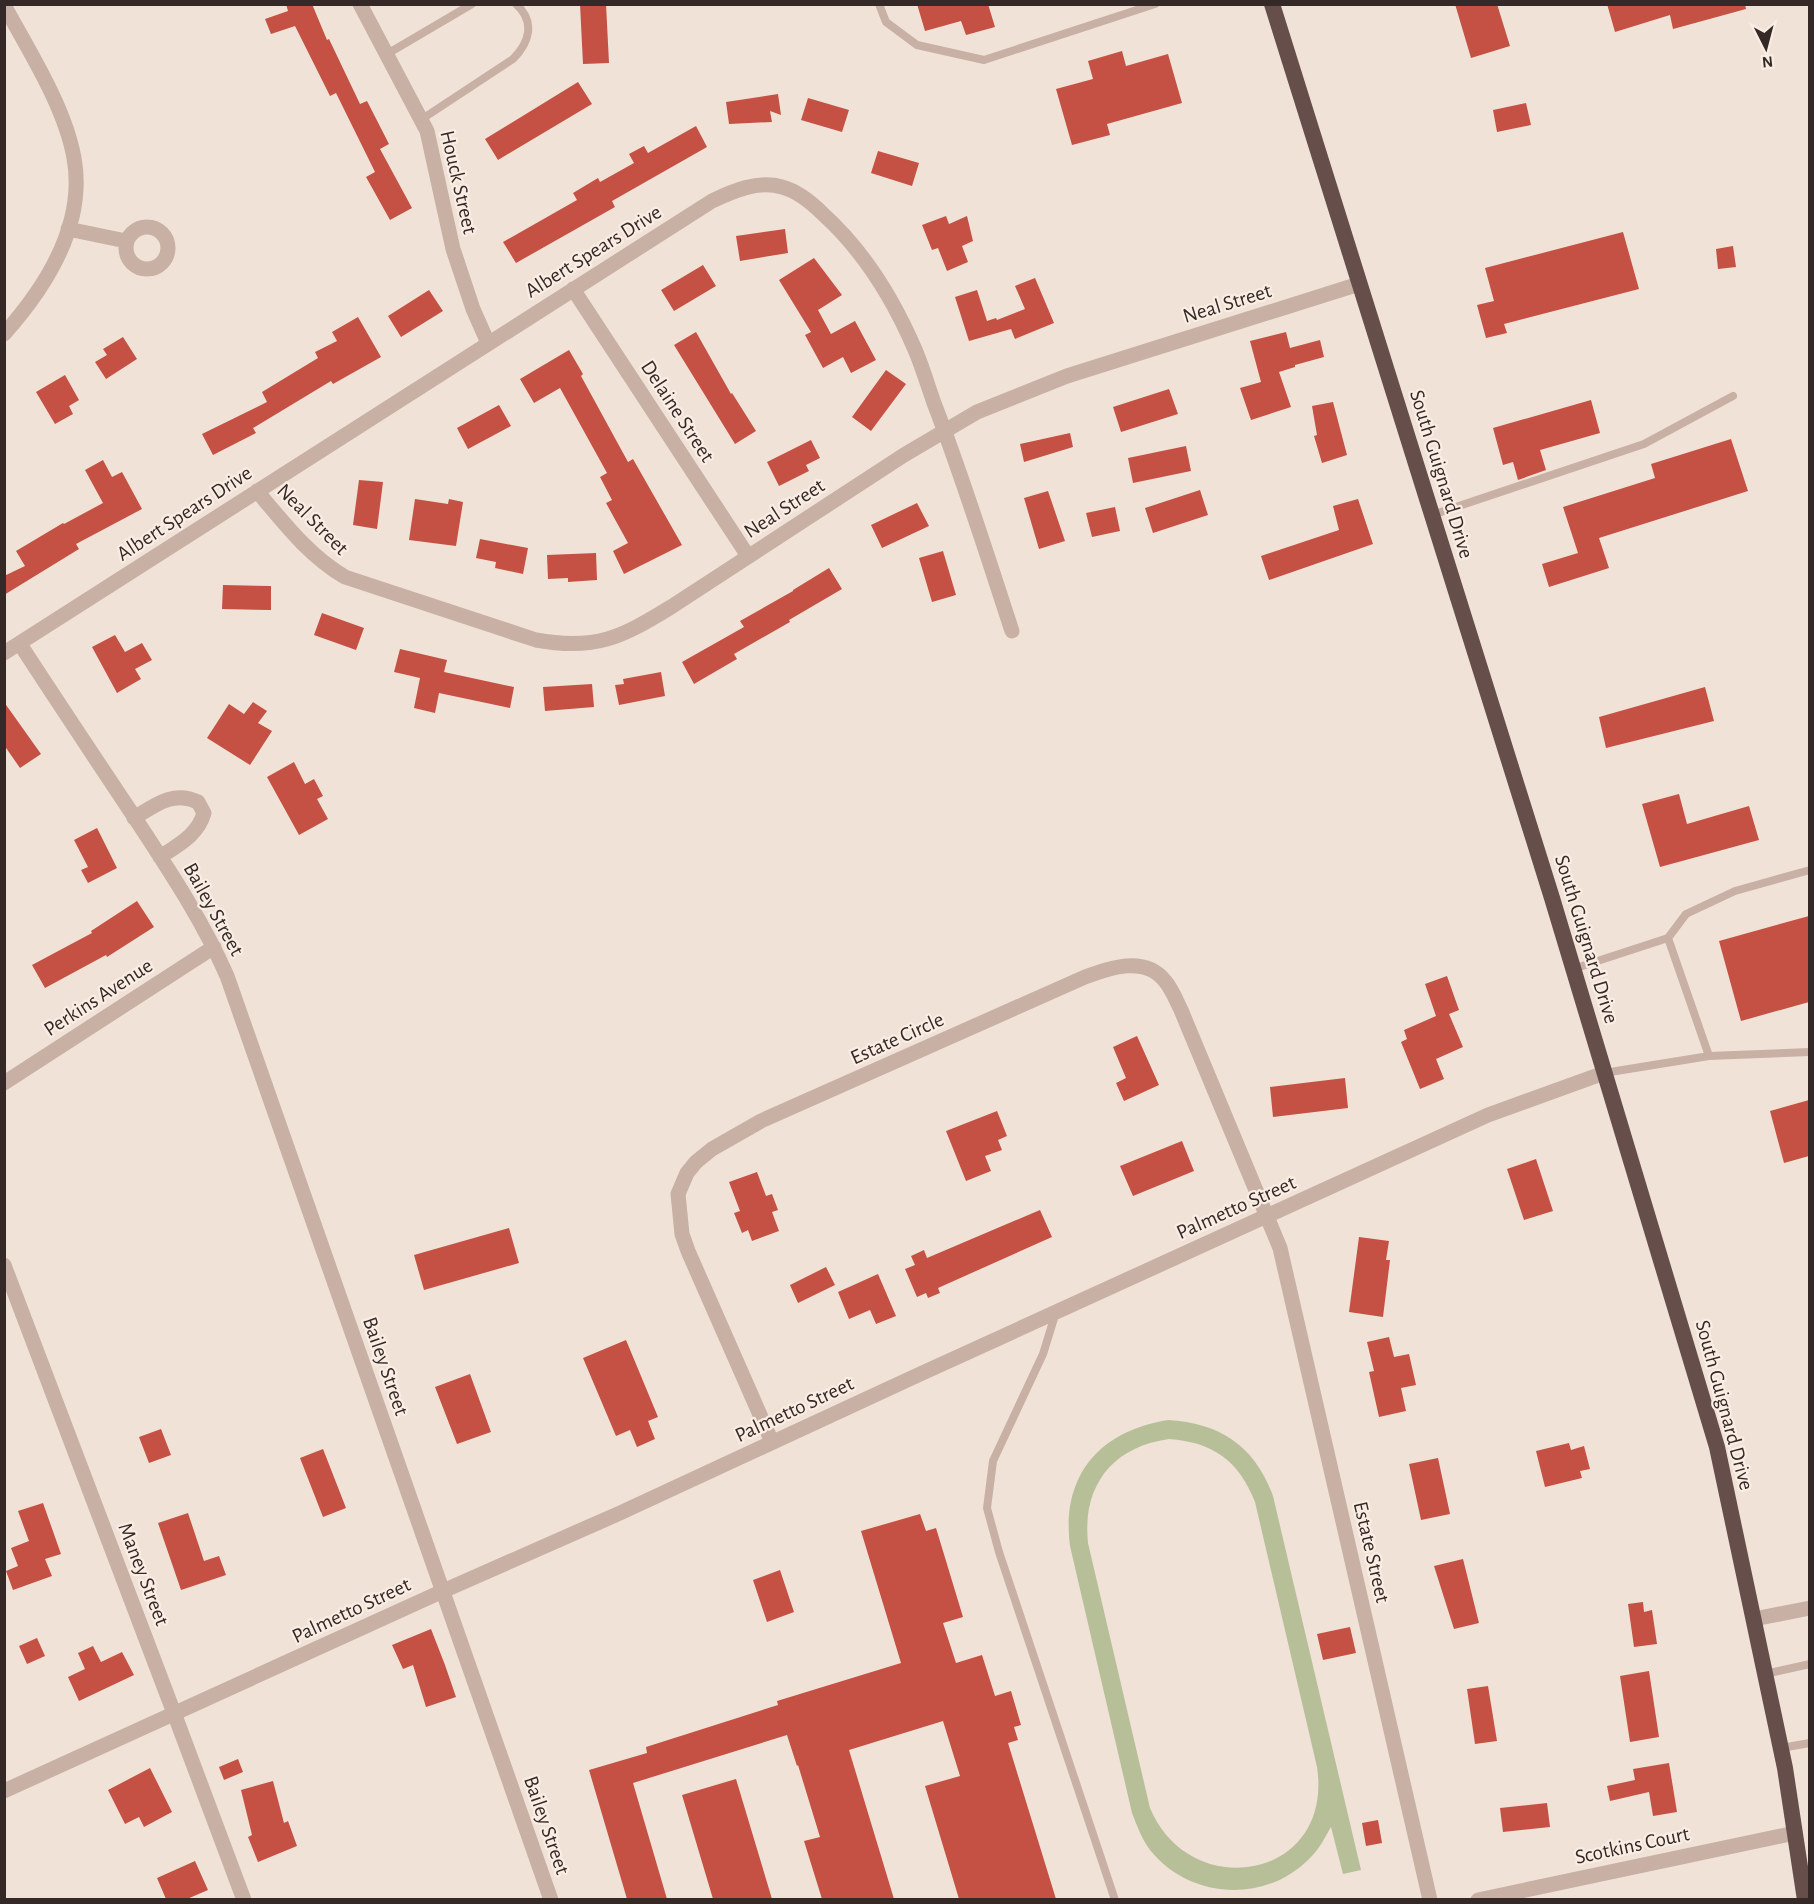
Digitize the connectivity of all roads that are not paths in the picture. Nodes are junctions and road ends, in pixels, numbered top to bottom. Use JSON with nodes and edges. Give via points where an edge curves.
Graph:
{"nodes":[{"id":1,"x":360,"y":4,"type":"edge"},
{"id":2,"x":472,"y":4,"type":"edge"},
{"id":3,"x":516,"y":4,"type":"edge"},
{"id":4,"x":879,"y":4,"type":"edge"},
{"id":5,"x":1155,"y":4,"type":"edge"},
{"id":6,"x":1272,"y":4,"type":"edge"},
{"id":7,"x":4,"y":5,"type":"edge"},
{"id":8,"x":387,"y":54,"type":"junction"},
{"id":9,"x":422,"y":119,"type":"junction"},
{"id":10,"x":68,"y":229,"type":"junction"},
{"id":11,"x":126,"y":242,"type":"dead end"},
{"id":12,"x":1359,"y":284,"type":"junction"},
{"id":13,"x":573,"y":289,"type":"junction"},
{"id":14,"x":4,"y":334,"type":"edge"},
{"id":15,"x":488,"y":343,"type":"junction"},
{"id":16,"x":1733,"y":396,"type":"dead end"},
{"id":17,"x":946,"y":431,"type":"junction"},
{"id":18,"x":257,"y":491,"type":"junction"},
{"id":19,"x":1431,"y":515,"type":"junction"},
{"id":20,"x":748,"y":556,"type":"junction"},
{"id":21,"x":1012,"y":631,"type":"dead end"},
{"id":22,"x":20,"y":644,"type":"junction"},
{"id":23,"x":4,"y":653,"type":"edge"},
{"id":24,"x":134,"y":818,"type":"junction"},
{"id":25,"x":160,"y":857,"type":"junction"},
{"id":26,"x":1809,"y":870,"type":"edge"},
{"id":27,"x":1668,"y":938,"type":"junction"},
{"id":28,"x":214,"y":947,"type":"junction"},
{"id":29,"x":1573,"y":969,"type":"junction"},
{"id":30,"x":1809,"y":1052,"type":"edge"},
{"id":31,"x":1709,"y":1056,"type":"junction"},
{"id":32,"x":1604,"y":1073,"type":"junction"},
{"id":33,"x":4,"y":1083,"type":"edge"},
{"id":34,"x":1267,"y":1216,"type":"junction"},
{"id":35,"x":4,"y":1265,"type":"edge"},
{"id":36,"x":1056,"y":1312,"type":"junction"},
{"id":37,"x":772,"y":1442,"type":"junction"},
{"id":38,"x":443,"y":1591,"type":"junction"},
{"id":39,"x":1809,"y":1608,"type":"edge"},
{"id":40,"x":1754,"y":1619,"type":"junction"},
{"id":41,"x":1809,"y":1664,"type":"edge"},
{"id":42,"x":1766,"y":1674,"type":"junction"},
{"id":43,"x":174,"y":1713,"type":"junction"},
{"id":44,"x":1809,"y":1743,"type":"edge"},
{"id":45,"x":1780,"y":1748,"type":"junction"},
{"id":46,"x":4,"y":1791,"type":"edge"},
{"id":47,"x":1795,"y":1833,"type":"junction"},
{"id":48,"x":244,"y":1899,"type":"edge"},
{"id":49,"x":551,"y":1899,"type":"edge"},
{"id":50,"x":1115,"y":1899,"type":"edge"},
{"id":51,"x":1430,"y":1899,"type":"edge"},
{"id":52,"x":1478,"y":1899,"type":"edge"},
{"id":53,"x":1805,"y":1899,"type":"edge"}],
"edges":[{"from":1,"to":8,"type":"street","name":"Houck Street"},
{"from":2,"to":8,"type":"lane"},
{"from":3,"to":9,"type":"lane","via":[[524,11],[528,25],[521,51]]},
{"from":4,"to":5,"type":"lane","via":[[886,22],[917,45],[984,60]]},
{"from":6,"to":12,"type":"highway","name":"South Guignard Drive"},
{"from":7,"to":10,"type":"street","via":[[60,112],[69,140],[76,182]]},
{"from":8,"to":9,"type":"street","name":"Houck Street"},
{"from":9,"to":15,"type":"street","name":"Houck Street","via":[[434,154],[453,249]]},
{"from":10,"to":11,"type":"street"},
{"from":10,"to":14,"type":"street","via":[[40,291]]},
{"from":12,"to":17,"type":"street","name":"Neal Street","via":[[1066,376],[977,412]]},
{"from":12,"to":19,"type":"highway","name":"South Guignard Drive"},
{"from":13,"to":15,"type":"street","name":"Albert Spears Drive"},
{"from":13,"to":17,"type":"street","name":"Albert Spears Drive","via":[[712,201],[746,187],[782,187],[817,208],[869,264],[916,353]]},
{"from":13,"to":20,"type":"street","name":"Delaine Street"},
{"from":15,"to":18,"type":"street","name":"Albert Spears Drive"},
{"from":16,"to":19,"type":"lane","via":[[1644,444]]},
{"from":17,"to":20,"type":"street","name":"Neal Street"},
{"from":17,"to":21,"type":"street","name":"Albert Spears Drive"},
{"from":18,"to":20,"type":"street","name":"Neal Street","via":[[331,570],[409,600],[551,643],[596,642],[634,629]]},
{"from":18,"to":22,"type":"street","name":"Albert Spears Drive"},
{"from":19,"to":29,"type":"highway","name":"South Guignard Drive"},
{"from":22,"to":23,"type":"street","name":"Albert Spears Drive"},
{"from":22,"to":24,"type":"street","name":"Bailey Street"},
{"from":24,"to":25,"type":"street","name":"Bailey Street"},
{"from":24,"to":25,"type":"street","name":"Bailey Street","via":[[170,798],[183,796],[198,802],[204,813],[201,824]]},
{"from":25,"to":28,"type":"street","name":"Bailey Street"},
{"from":26,"to":27,"type":"lane","via":[[1735,891],[1686,914]]},
{"from":27,"to":29,"type":"lane"},
{"from":27,"to":31,"type":"lane"},
{"from":28,"to":33,"type":"street","name":"Perkins Avenue"},
{"from":28,"to":38,"type":"street","name":"Bailey Street"},
{"from":29,"to":32,"type":"highway","name":"South Guignard Drive"},
{"from":30,"to":31,"type":"lane"},
{"from":31,"to":32,"type":"lane"},
{"from":32,"to":34,"type":"street","name":"Palmetto Street","via":[[1488,1115]]},
{"from":32,"to":40,"type":"highway","name":"South Guignard Drive","via":[[1717,1447]]},
{"from":34,"to":36,"type":"street","name":"Palmetto Street"},
{"from":34,"to":37,"type":"street","name":"Estate Circle","via":[[1170,987],[1153,971],[1126,964],[1085,977],[761,1121],[696,1162],[678,1194],[688,1251]]},
{"from":34,"to":51,"type":"street","name":"Estate Street","via":[[1280,1248]]},
{"from":35,"to":43,"type":"street","name":"Maney Street"},
{"from":36,"to":37,"type":"street","name":"Palmetto Street"},
{"from":36,"to":50,"type":"lane","via":[[1043,1354],[993,1461],[987,1508]]},
{"from":37,"to":38,"type":"street","name":"Palmetto Street"},
{"from":38,"to":43,"type":"street","name":"Palmetto Street"},
{"from":38,"to":49,"type":"street","name":"Bailey Street"},
{"from":39,"to":40,"type":"street"},
{"from":40,"to":42,"type":"highway","name":"South Guignard Drive"},
{"from":41,"to":42,"type":"lane"},
{"from":42,"to":45,"type":"highway","name":"South Guignard Drive"},
{"from":43,"to":46,"type":"street","name":"Palmetto Street"},
{"from":43,"to":48,"type":"street","name":"Maney Street"},
{"from":44,"to":45,"type":"lane"},
{"from":45,"to":47,"type":"highway","name":"South Guignard Drive"},
{"from":47,"to":52,"type":"street","name":"Scotkins Court"},
{"from":47,"to":53,"type":"highway","name":"South Guignard Drive"}]}
